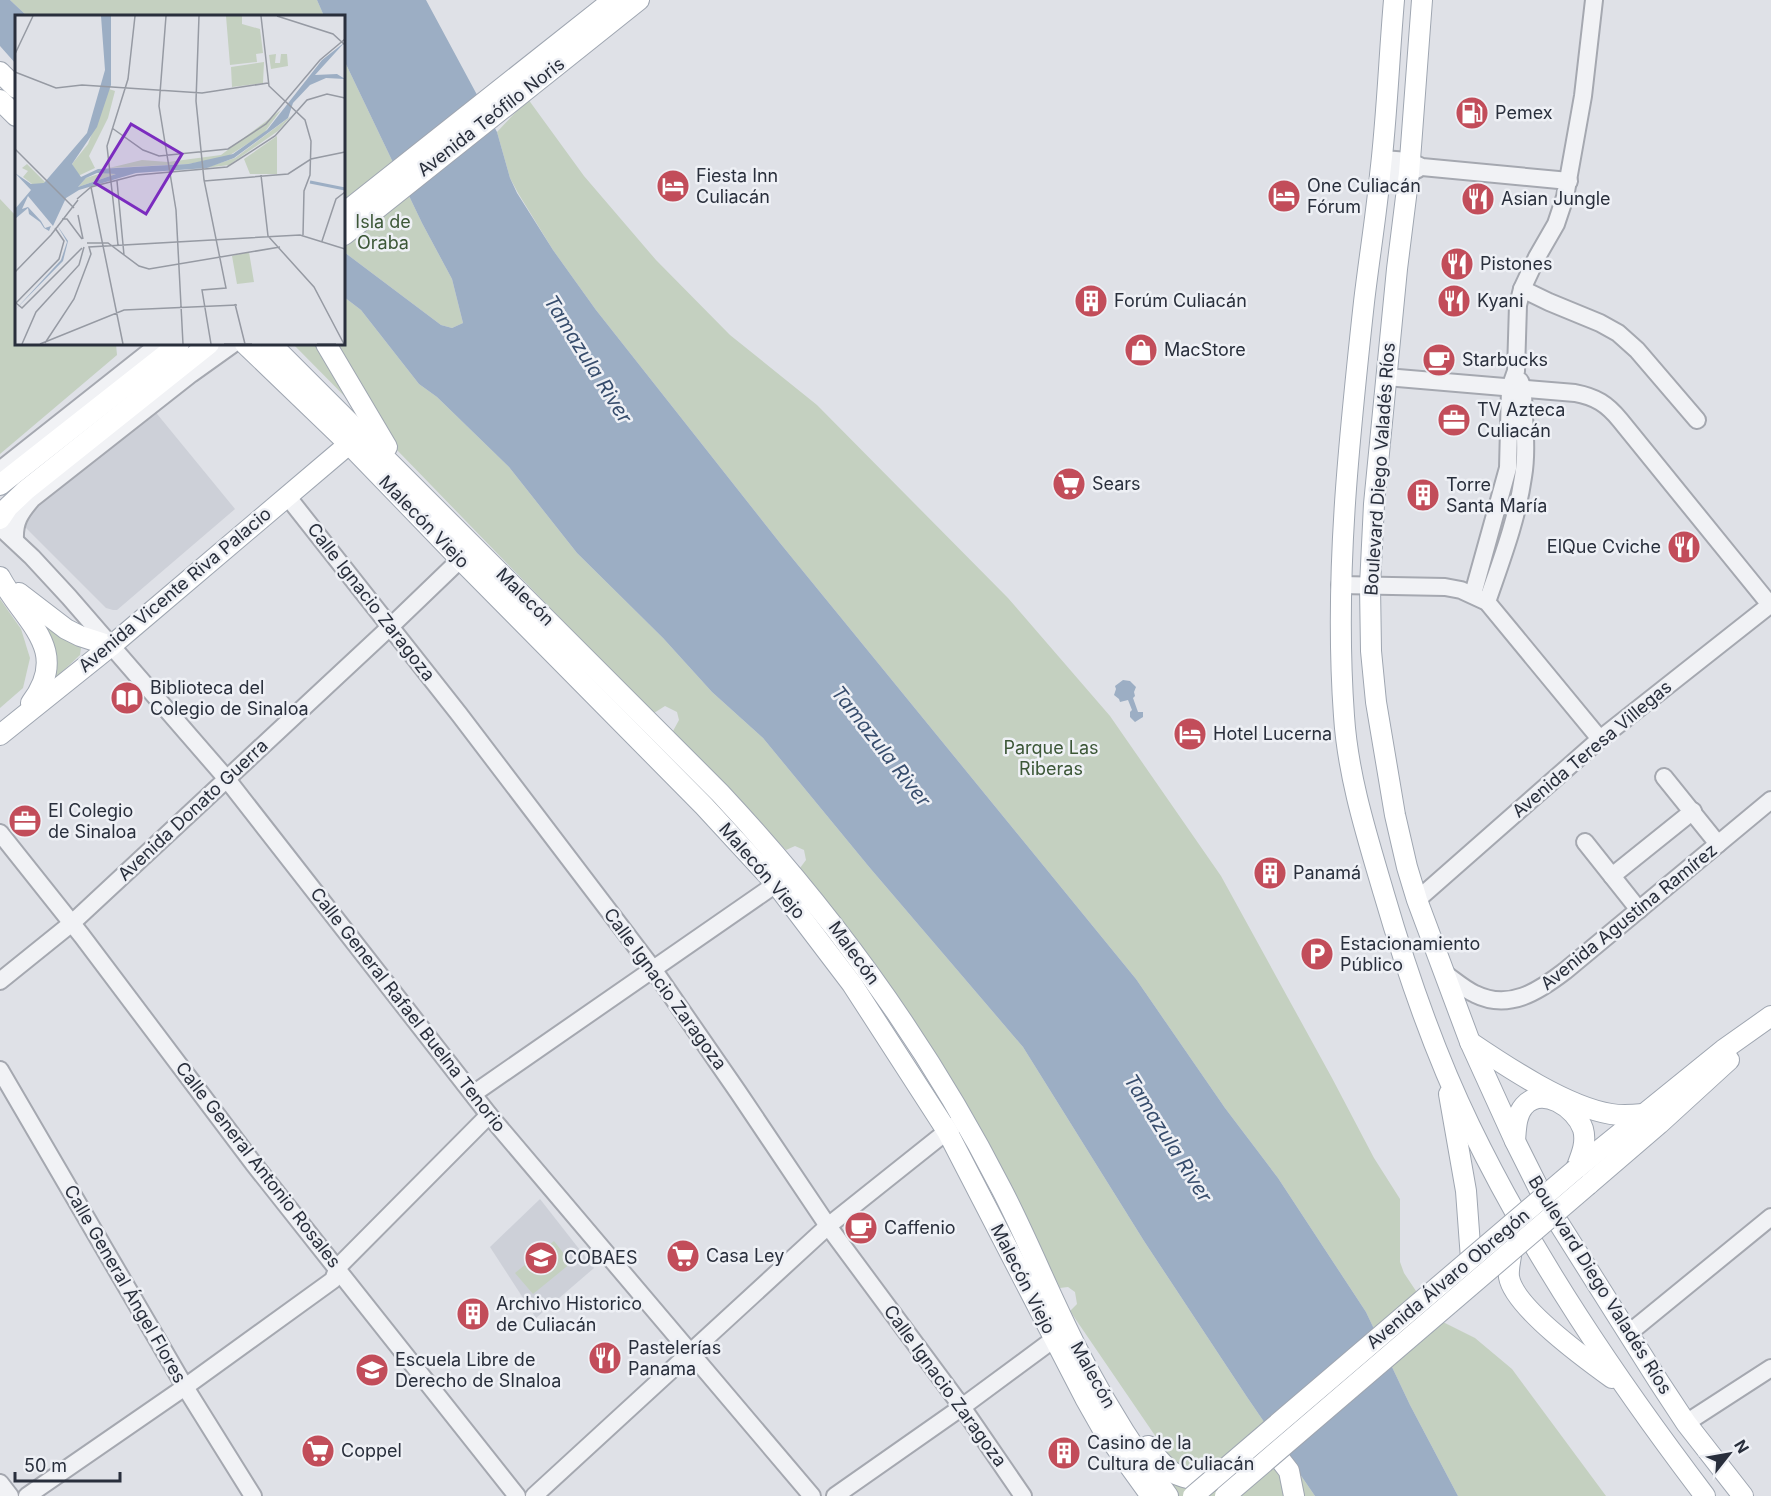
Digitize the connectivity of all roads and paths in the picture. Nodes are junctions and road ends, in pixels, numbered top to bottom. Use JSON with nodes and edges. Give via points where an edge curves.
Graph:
{"nodes":[{"id":1,"x":613,"y":0,"type":"edge"},
{"id":2,"x":639,"y":0,"type":"edge"},
{"id":3,"x":1394,"y":0,"type":"edge"},
{"id":4,"x":1422,"y":0,"type":"edge"},
{"id":5,"x":1594,"y":0,"type":"edge"},
{"id":6,"x":0,"y":72,"type":"edge"},
{"id":7,"x":15,"y":87,"type":"edge"},
{"id":8,"x":0,"y":100,"type":"edge"},
{"id":9,"x":15,"y":115,"type":"edge"},
{"id":10,"x":1381,"y":167,"type":"junction"},
{"id":11,"x":1413,"y":167,"type":"junction"},
{"id":12,"x":1569,"y":181,"type":"junction"},
{"id":13,"x":345,"y":212,"type":"edge"},
{"id":14,"x":345,"y":234,"type":"edge"},
{"id":15,"x":1522,"y":289,"type":"junction"},
{"id":16,"x":158,"y":345,"type":"edge"},
{"id":17,"x":178,"y":345,"type":"edge"},
{"id":18,"x":208,"y":345,"type":"edge"},
{"id":19,"x":232,"y":345,"type":"edge"},
{"id":20,"x":246,"y":345,"type":"edge"},
{"id":21,"x":272,"y":345,"type":"edge"},
{"id":22,"x":327,"y":345,"type":"edge"},
{"id":23,"x":1386,"y":377,"type":"junction"},
{"id":24,"x":1517,"y":388,"type":"junction"},
{"id":25,"x":1697,"y":420,"type":"dead end"},
{"id":26,"x":349,"y":444,"type":"junction"},
{"id":27,"x":0,"y":470,"type":"edge"},
{"id":28,"x":407,"y":480,"type":"junction"},
{"id":29,"x":0,"y":485,"type":"edge"},
{"id":30,"x":287,"y":496,"type":"junction"},
{"id":31,"x":0,"y":519,"type":"edge"},
{"id":32,"x":0,"y":526,"type":"edge"},
{"id":33,"x":15,"y":540,"type":"junction"},
{"id":34,"x":466,"y":553,"type":"junction"},
{"id":35,"x":1,"y":579,"type":"edge"},
{"id":36,"x":1340,"y":585,"type":"junction"},
{"id":37,"x":1370,"y":586,"type":"junction"},
{"id":38,"x":1480,"y":598,"type":"junction"},
{"id":39,"x":1771,"y":605,"type":"edge"},
{"id":40,"x":390,"y":627,"type":"junction"},
{"id":41,"x":111,"y":645,"type":"junction"},
{"id":42,"x":5,"y":731,"type":"edge"},
{"id":43,"x":1600,"y":739,"type":"junction"},
{"id":44,"x":1664,"y":777,"type":"dead end"},
{"id":45,"x":226,"y":778,"type":"junction"},
{"id":46,"x":1771,"y":800,"type":"edge"},
{"id":47,"x":1693,"y":811,"type":"junction"},
{"id":48,"x":0,"y":833,"type":"edge"},
{"id":49,"x":1585,"y":842,"type":"dead end"},
{"id":50,"x":1718,"y":844,"type":"junction"},
{"id":51,"x":1612,"y":876,"type":"junction"},
{"id":52,"x":776,"y":884,"type":"junction"},
{"id":53,"x":1417,"y":900,"type":"junction"},
{"id":54,"x":1639,"y":910,"type":"junction"},
{"id":55,"x":72,"y":923,"type":"junction"},
{"id":56,"x":653,"y":969,"type":"junction"},
{"id":57,"x":1444,"y":973,"type":"junction"},
{"id":58,"x":0,"y":981,"type":"edge"},
{"id":59,"x":1767,"y":1019,"type":"edge"},
{"id":60,"x":1470,"y":1042,"type":"junction"},
{"id":61,"x":0,"y":1071,"type":"edge"},
{"id":62,"x":1445,"y":1071,"type":"junction"},
{"id":63,"x":473,"y":1094,"type":"junction"},
{"id":64,"x":1644,"y":1114,"type":"junction"},
{"id":65,"x":489,"y":1115,"type":"junction"},
{"id":66,"x":963,"y":1119,"type":"junction"},
{"id":67,"x":947,"y":1131,"type":"junction"},
{"id":68,"x":1515,"y":1141,"type":"junction"},
{"id":69,"x":1582,"y":1177,"type":"junction"},
{"id":70,"x":1771,"y":1217,"type":"edge"},
{"id":71,"x":828,"y":1226,"type":"junction"},
{"id":72,"x":1512,"y":1249,"type":"junction"},
{"id":73,"x":1471,"y":1259,"type":"junction"},
{"id":74,"x":338,"y":1267,"type":"junction"},
{"id":75,"x":1629,"y":1333,"type":"junction"},
{"id":76,"x":1054,"y":1339,"type":"junction"},
{"id":77,"x":691,"y":1354,"type":"junction"},
{"id":78,"x":1771,"y":1368,"type":"edge"},
{"id":79,"x":185,"y":1387,"type":"junction"},
{"id":80,"x":1628,"y":1390,"type":"junction"},
{"id":81,"x":1102,"y":1393,"type":"junction"},
{"id":82,"x":962,"y":1407,"type":"junction"},
{"id":83,"x":1686,"y":1423,"type":"junction"},
{"id":84,"x":1275,"y":1453,"type":"junction"},
{"id":85,"x":1210,"y":1482,"type":"junction"},
{"id":86,"x":0,"y":1483,"type":"edge"},
{"id":87,"x":10,"y":1496,"type":"edge"},
{"id":88,"x":27,"y":1496,"type":"edge"},
{"id":89,"x":253,"y":1496,"type":"edge"},
{"id":90,"x":517,"y":1496,"type":"edge"},
{"id":91,"x":534,"y":1496,"type":"edge"},
{"id":92,"x":812,"y":1496,"type":"edge"},
{"id":93,"x":835,"y":1496,"type":"edge"},
{"id":94,"x":1023,"y":1496,"type":"edge"},
{"id":95,"x":1151,"y":1496,"type":"edge"},
{"id":96,"x":1168,"y":1496,"type":"edge"},
{"id":97,"x":1193,"y":1496,"type":"edge"},
{"id":98,"x":1225,"y":1496,"type":"edge"},
{"id":99,"x":1294,"y":1496,"type":"edge"},
{"id":100,"x":1705,"y":1496,"type":"edge"},
{"id":101,"x":1743,"y":1496,"type":"edge"}],
"edges":[{"from":1,"to":13,"type":"main road","name":"Avenida Teófilo Noris"},
{"from":2,"to":14,"type":"main road","name":"Avenida Teófilo Noris"},
{"from":3,"to":10,"type":"main road","name":"Boulevard Diego Valadés Ríos"},
{"from":4,"to":11,"type":"main road","name":"Boulevard Diego Valadés Ríos"},
{"from":5,"to":12,"type":"street"},
{"from":6,"to":7,"type":"main road"},
{"from":8,"to":9,"type":"main road"},
{"from":10,"to":11,"type":"street"},
{"from":10,"to":36,"type":"main road","name":"Boulevard Diego Valadés Ríos","via":[[1357,374]]},
{"from":11,"to":12,"type":"street"},
{"from":11,"to":23,"type":"main road","name":"Boulevard Diego Valadés Ríos"},
{"from":12,"to":15,"type":"street","via":[[1556,224]]},
{"from":15,"to":24,"type":"street","via":[[1517,320]]},
{"from":15,"to":25,"type":"street","via":[[1618,333]]},
{"from":16,"to":27,"type":"street"},
{"from":17,"to":29,"type":"main road"},
{"from":18,"to":31,"type":"main road","via":[[26,490]]},
{"from":19,"to":33,"type":"street","via":[[32,499],[18,516]]},
{"from":20,"to":26,"type":"main road","name":"Malecón Viejo"},
{"from":21,"to":28,"type":"main road","name":"Malecón"},
{"from":22,"to":28,"type":"main road"},
{"from":23,"to":24,"type":"street"},
{"from":23,"to":37,"type":"main road","name":"Boulevard Diego Valadés Ríos"},
{"from":24,"to":38,"type":"street","via":[[1508,468]]},
{"from":24,"to":39,"type":"street","via":[[1588,395],[1608,406]]},
{"from":26,"to":30,"type":"main road","name":"Avenida Vicente Riva Palacio"},
{"from":26,"to":34,"type":"main road","name":"Malecón Viejo"},
{"from":28,"to":34,"type":"main road","name":"Malecón"},
{"from":30,"to":40,"type":"street","name":"Calle Ignacio Zaragoza"},
{"from":30,"to":41,"type":"main road","name":"Avenida Vicente Riva Palacio"},
{"from":32,"to":33,"type":"street","name":"Calle General Rafael Buelna Tenorio"},
{"from":33,"to":41,"type":"street","name":"Calle General Rafael Buelna Tenorio"},
{"from":34,"to":40,"type":"street","name":"Avenida Donato Guerra"},
{"from":34,"to":52,"type":"main road","name":"Malecón Viejo"},
{"from":34,"to":66,"type":"main road","name":"Malecón","via":[[682,754],[773,850],[877,985]]},
{"from":35,"to":41,"type":"main road","via":[[66,629]]},
{"from":35,"to":42,"type":"main road","via":[[46,648],[46,674],[41,688]]},
{"from":36,"to":37,"type":"street"},
{"from":36,"to":62,"type":"main road","name":"Boulevard Diego Valadés Ríos","via":[[1344,719],[1354,787],[1391,918]]},
{"from":37,"to":38,"type":"street","via":[[1445,587]]},
{"from":37,"to":53,"type":"main road","name":"Boulevard Diego Valadés Ríos","via":[[1371,651],[1380,734]]},
{"from":38,"to":43,"type":"street"},
{"from":39,"to":43,"type":"street","name":"Avenida Teresa Villegas"},
{"from":40,"to":45,"type":"street","name":"Avenida Donato Guerra"},
{"from":40,"to":56,"type":"street","name":"Calle Ignacio Zaragoza"},
{"from":41,"to":42,"type":"main road","name":"Avenida Vicente Riva Palacio"},
{"from":41,"to":45,"type":"street","name":"Calle General Rafael Buelna Tenorio"},
{"from":43,"to":53,"type":"street","name":"Avenida Teresa Villegas"},
{"from":44,"to":47,"type":"street"},
{"from":45,"to":55,"type":"street","name":"Avenida Donato Guerra"},
{"from":45,"to":63,"type":"street","name":"Calle General Rafael Buelna Tenorio"},
{"from":46,"to":50,"type":"street","name":"Avenida Agustina Ramírez"},
{"from":47,"to":50,"type":"street"},
{"from":47,"to":51,"type":"street"},
{"from":48,"to":55,"type":"street","name":"Calle General Antonio Rosales"},
{"from":49,"to":51,"type":"street"},
{"from":50,"to":54,"type":"street","name":"Avenida Agustina Ramírez"},
{"from":51,"to":54,"type":"street"},
{"from":52,"to":56,"type":"street"},
{"from":52,"to":67,"type":"main road","name":"Malecón Viejo","via":[[852,984]]},
{"from":53,"to":57,"type":"main road","name":"Boulevard Diego Valadés Ríos"},
{"from":54,"to":57,"type":"street","name":"Avenida Agustina Ramírez","via":[[1565,971],[1529,995],[1508,1000],[1486,998]]},
{"from":55,"to":58,"type":"street","name":"Avenida Donato Guerra"},
{"from":55,"to":74,"type":"street","name":"Calle General Antonio Rosales","via":[[253,1163]]},
{"from":56,"to":63,"type":"street"},
{"from":56,"to":71,"type":"street","name":"Calle Ignacio Zaragoza"},
{"from":57,"to":60,"type":"main road","name":"Boulevard Diego Valadés Ríos"},
{"from":59,"to":64,"type":"main road","name":"Avenida Álvaro Obregón"},
{"from":59,"to":69,"type":"main road","name":"Avenida Álvaro Obregón","via":[[1722,1066]]},
{"from":60,"to":64,"type":"main road","via":[[1509,1068],[1592,1109],[1620,1115]]},
{"from":60,"to":68,"type":"main road","name":"Boulevard Diego Valadés Ríos"},
{"from":61,"to":79,"type":"street","name":"Calle General Ángel Flores"},
{"from":62,"to":73,"type":"main road","via":[[1466,1191]]},
{"from":62,"to":80,"type":"main road","name":"Boulevard Diego Valadés Ríos","via":[[1510,1203],[1570,1304]]},
{"from":63,"to":65,"type":"street","name":"Calle General Rafael Buelna Tenorio"},
{"from":64,"to":69,"type":"main road","name":"Avenida Álvaro Obregón"},
{"from":65,"to":74,"type":"street"},
{"from":65,"to":77,"type":"street","name":"Calle General Rafael Buelna Tenorio"},
{"from":66,"to":67,"type":"street"},
{"from":66,"to":81,"type":"main road","name":"Malecón"},
{"from":67,"to":71,"type":"street"},
{"from":67,"to":76,"type":"main road","name":"Malecón Viejo"},
{"from":68,"to":69,"type":"main road","via":[[1520,1111],[1528,1102],[1541,1098],[1561,1103],[1583,1129]]},
{"from":68,"to":75,"type":"main road","name":"Boulevard Diego Valadés Ríos","via":[[1546,1203]]},
{"from":69,"to":72,"type":"main road","name":"Avenida Álvaro Obregón","bridge":true},
{"from":69,"to":73,"type":"main road","name":"Avenida Álvaro Obregón","bridge":true},
{"from":70,"to":75,"type":"street"},
{"from":71,"to":77,"type":"street"},
{"from":71,"to":82,"type":"street","name":"Calle Ignacio Zaragoza"},
{"from":72,"to":80,"type":"main road","via":[[1509,1278],[1520,1298],[1561,1340]]},
{"from":72,"to":84,"type":"main road","name":"Avenida Álvaro Obregón","bridge":true},
{"from":73,"to":85,"type":"main road","name":"Avenida Álvaro Obregón","bridge":true},
{"from":74,"to":79,"type":"street","via":[[333,1280]]},
{"from":74,"to":90,"type":"street","name":"Calle General Antonio Rosales"},
{"from":75,"to":83,"type":"main road","name":"Boulevard Diego Valadés Ríos"},
{"from":76,"to":82,"type":"street"},
{"from":76,"to":95,"type":"main road","name":"Malecón Viejo","via":[[1102,1428]]},
{"from":77,"to":91,"type":"street"},
{"from":77,"to":92,"type":"street","name":"Calle General Rafael Buelna Tenorio"},
{"from":78,"to":83,"type":"street"},
{"from":79,"to":88,"type":"street"},
{"from":79,"to":89,"type":"street","name":"Calle General Ángel Flores"},
{"from":80,"to":100,"type":"main road","name":"Boulevard Diego Valadés Ríos"},
{"from":81,"to":85,"type":"main road","via":[[1173,1474]]},
{"from":81,"to":96,"type":"main road","name":"Malecón"},
{"from":82,"to":93,"type":"street"},
{"from":82,"to":94,"type":"street","name":"Calle Ignacio Zaragoza"},
{"from":83,"to":101,"type":"main road","name":"Boulevard Diego Valadés Ríos"},
{"from":84,"to":98,"type":"main road","name":"Avenida Álvaro Obregón","bridge":true},
{"from":84,"to":99,"type":"main road","via":[[1289,1471]]},
{"from":85,"to":97,"type":"main road","name":"Avenida Álvaro Obregón","bridge":true},
{"from":86,"to":87,"type":"street"}]}
